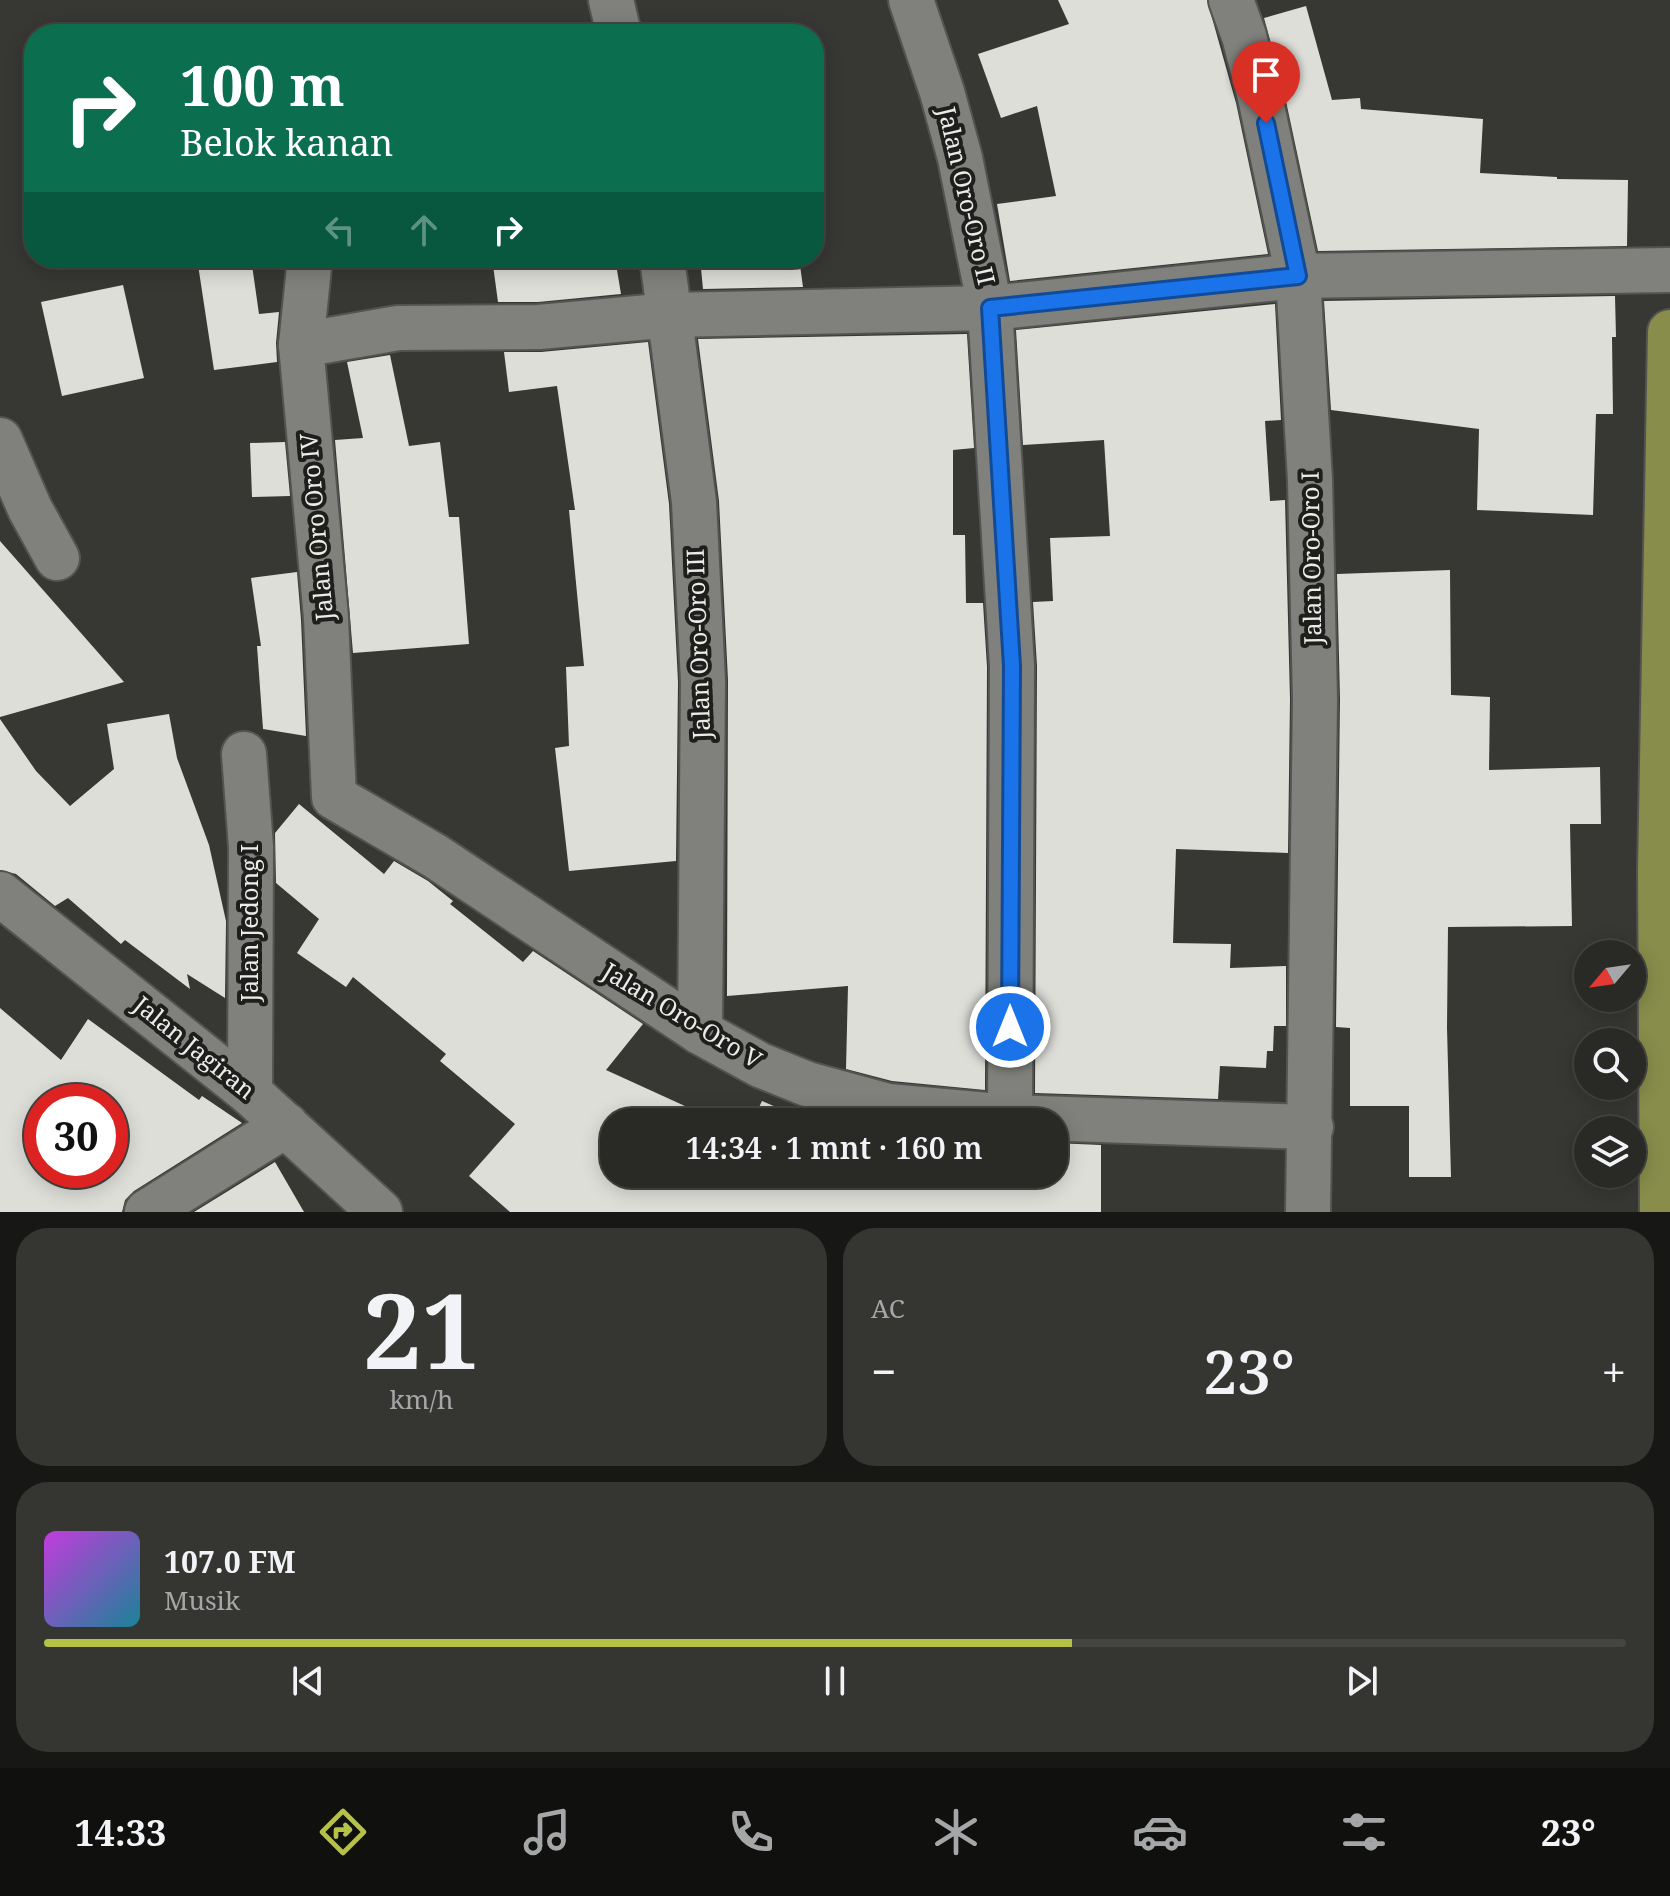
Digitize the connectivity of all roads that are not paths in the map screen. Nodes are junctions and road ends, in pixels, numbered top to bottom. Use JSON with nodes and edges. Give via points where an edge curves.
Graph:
{"nodes":[{"id":1,"x":611,"y":0,"type":"edge"},
{"id":2,"x":911,"y":0,"type":"edge"},
{"id":3,"x":1231,"y":0,"type":"edge"},
{"id":4,"x":617,"y":24,"type":"edge"},
{"id":5,"x":309,"y":268,"type":"edge"},
{"id":6,"x":664,"y":268,"type":"edge"},
{"id":7,"x":1670,"y":270,"type":"edge"},
{"id":8,"x":1298,"y":276,"type":"junction"},
{"id":9,"x":990,"y":308,"type":"junction"},
{"id":10,"x":671,"y":315,"type":"junction"},
{"id":11,"x":1670,"y":332,"type":"edge"},
{"id":12,"x":301,"y":345,"type":"junction"},
{"id":13,"x":0,"y":440,"type":"edge"},
{"id":14,"x":57,"y":558,"type":"dead end"},
{"id":15,"x":1668,"y":567,"type":"edge"},
{"id":16,"x":244,"y":754,"type":"dead end"},
{"id":17,"x":334,"y":797,"type":"joint"},
{"id":18,"x":1665,"y":871,"type":"edge"},
{"id":19,"x":0,"y":894,"type":"edge"},
{"id":20,"x":700,"y":1032,"type":"junction"},
{"id":21,"x":250,"y":1093,"type":"junction"},
{"id":22,"x":910,"y":1108,"type":"edge"},
{"id":23,"x":1010,"y":1108,"type":"edge"},
{"id":24,"x":1068,"y":1119,"type":"edge"},
{"id":25,"x":286,"y":1125,"type":"junction"},
{"id":26,"x":1311,"y":1127,"type":"junction"},
{"id":27,"x":147,"y":1212,"type":"edge"},
{"id":28,"x":380,"y":1212,"type":"edge"},
{"id":29,"x":1308,"y":1212,"type":"edge"},
{"id":30,"x":1662,"y":1212,"type":"edge"}],
"edges":[{"from":1,"to":4,"type":"street"},
{"from":2,"to":9,"type":"street","name":"Jalan Oro-Oro II","via":[[960,158]]},
{"from":3,"to":8,"type":"street","name":"Jalan Oro-Oro I","via":[[1260,97]]},
{"from":5,"to":12,"type":"street","name":"Jalan Oro Oro IV"},
{"from":6,"to":10,"type":"street","name":"Jalan Oro-Oro III"},
{"from":7,"to":8,"type":"street"},
{"from":8,"to":9,"type":"street"},
{"from":8,"to":26,"type":"street","name":"Jalan Oro-Oro I","via":[[1315,699]]},
{"from":9,"to":10,"type":"street"},
{"from":9,"to":23,"type":"street","name":"Jalan Oro-Oro II","via":[[1012,666]]},
{"from":10,"to":12,"type":"street","via":[[539,327],[398,328]]},
{"from":10,"to":20,"type":"street","name":"Jalan Oro-Oro III","via":[[694,502],[703,681]]},
{"from":11,"to":15,"type":"main road"},
{"from":12,"to":17,"type":"street","name":"Jalan Oro Oro IV","via":[[326,618]]},
{"from":13,"to":14,"type":"street"},
{"from":15,"to":18,"type":"main road"},
{"from":16,"to":21,"type":"street","name":"Jalan Jedong I","via":[[251,847]]},
{"from":17,"to":20,"type":"street","name":"Jalan Oro-Oro V","via":[[435,856]]},
{"from":18,"to":30,"type":"main road"},
{"from":19,"to":21,"type":"street","name":"Jalan Jagiran"},
{"from":20,"to":22,"type":"street","name":"Jalan Oro-Oro V","via":[[807,1084]]},
{"from":21,"to":25,"type":"street","name":"Jalan Jagiran"},
{"from":24,"to":26,"type":"street","name":"Jalan Oro-Oro V"},
{"from":25,"to":27,"type":"street"},
{"from":25,"to":28,"type":"street","name":"Jalan Jagiran"},
{"from":26,"to":29,"type":"street","name":"Jalan Oro-Oro I"}]}
